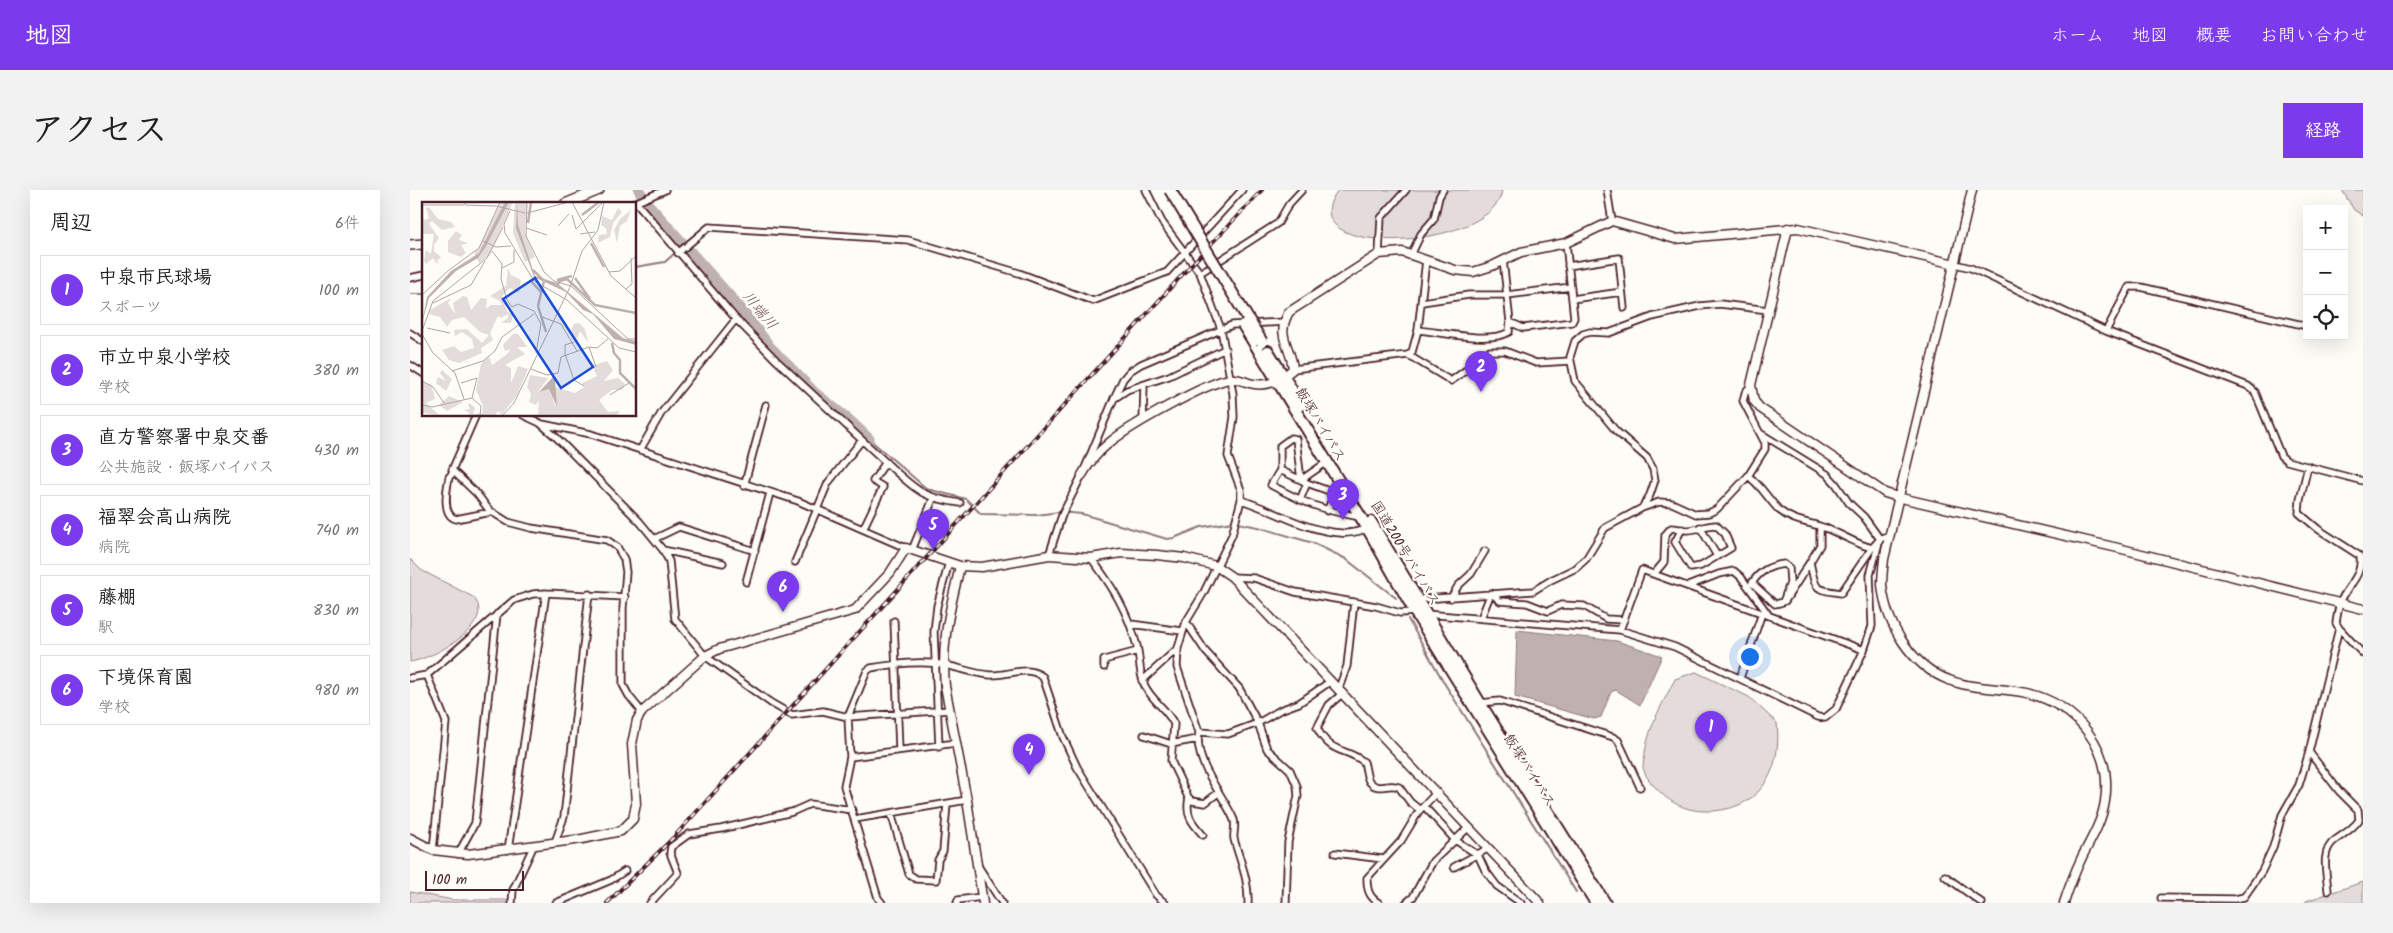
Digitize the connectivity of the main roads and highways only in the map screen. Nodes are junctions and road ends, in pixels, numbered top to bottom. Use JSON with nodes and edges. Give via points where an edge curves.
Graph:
{"nodes":[{"id":1,"x":599,"y":190,"type":"edge"},
{"id":2,"x":1162,"y":190,"type":"edge"},
{"id":3,"x":1170,"y":190,"type":"edge"},
{"id":4,"x":570,"y":202,"type":"edge"},
{"id":5,"x":1257,"y":342,"type":"junction"},
{"id":6,"x":1281,"y":379,"type":"junction"},
{"id":7,"x":1420,"y":613,"type":"junction"},
{"id":8,"x":1596,"y":903,"type":"edge"},
{"id":9,"x":1605,"y":903,"type":"edge"}],
"edges":[{"from":1,"to":4,"type":"main road"},
{"from":2,"to":5,"type":"highway","bridge":true},
{"from":3,"to":5,"type":"highway","name":"国道200号バイパス","bridge":true},
{"from":5,"to":6,"type":"highway","name":"国道200号バイパス"},
{"from":6,"to":7,"type":"highway","name":"国道200号バイパス"},
{"from":6,"to":7,"type":"highway","name":"飯塚バイパス","via":[[1327,462]]},
{"from":7,"to":8,"type":"highway","name":"飯塚バイパス"},
{"from":7,"to":9,"type":"highway","name":"国道200号バイパス"}]}
